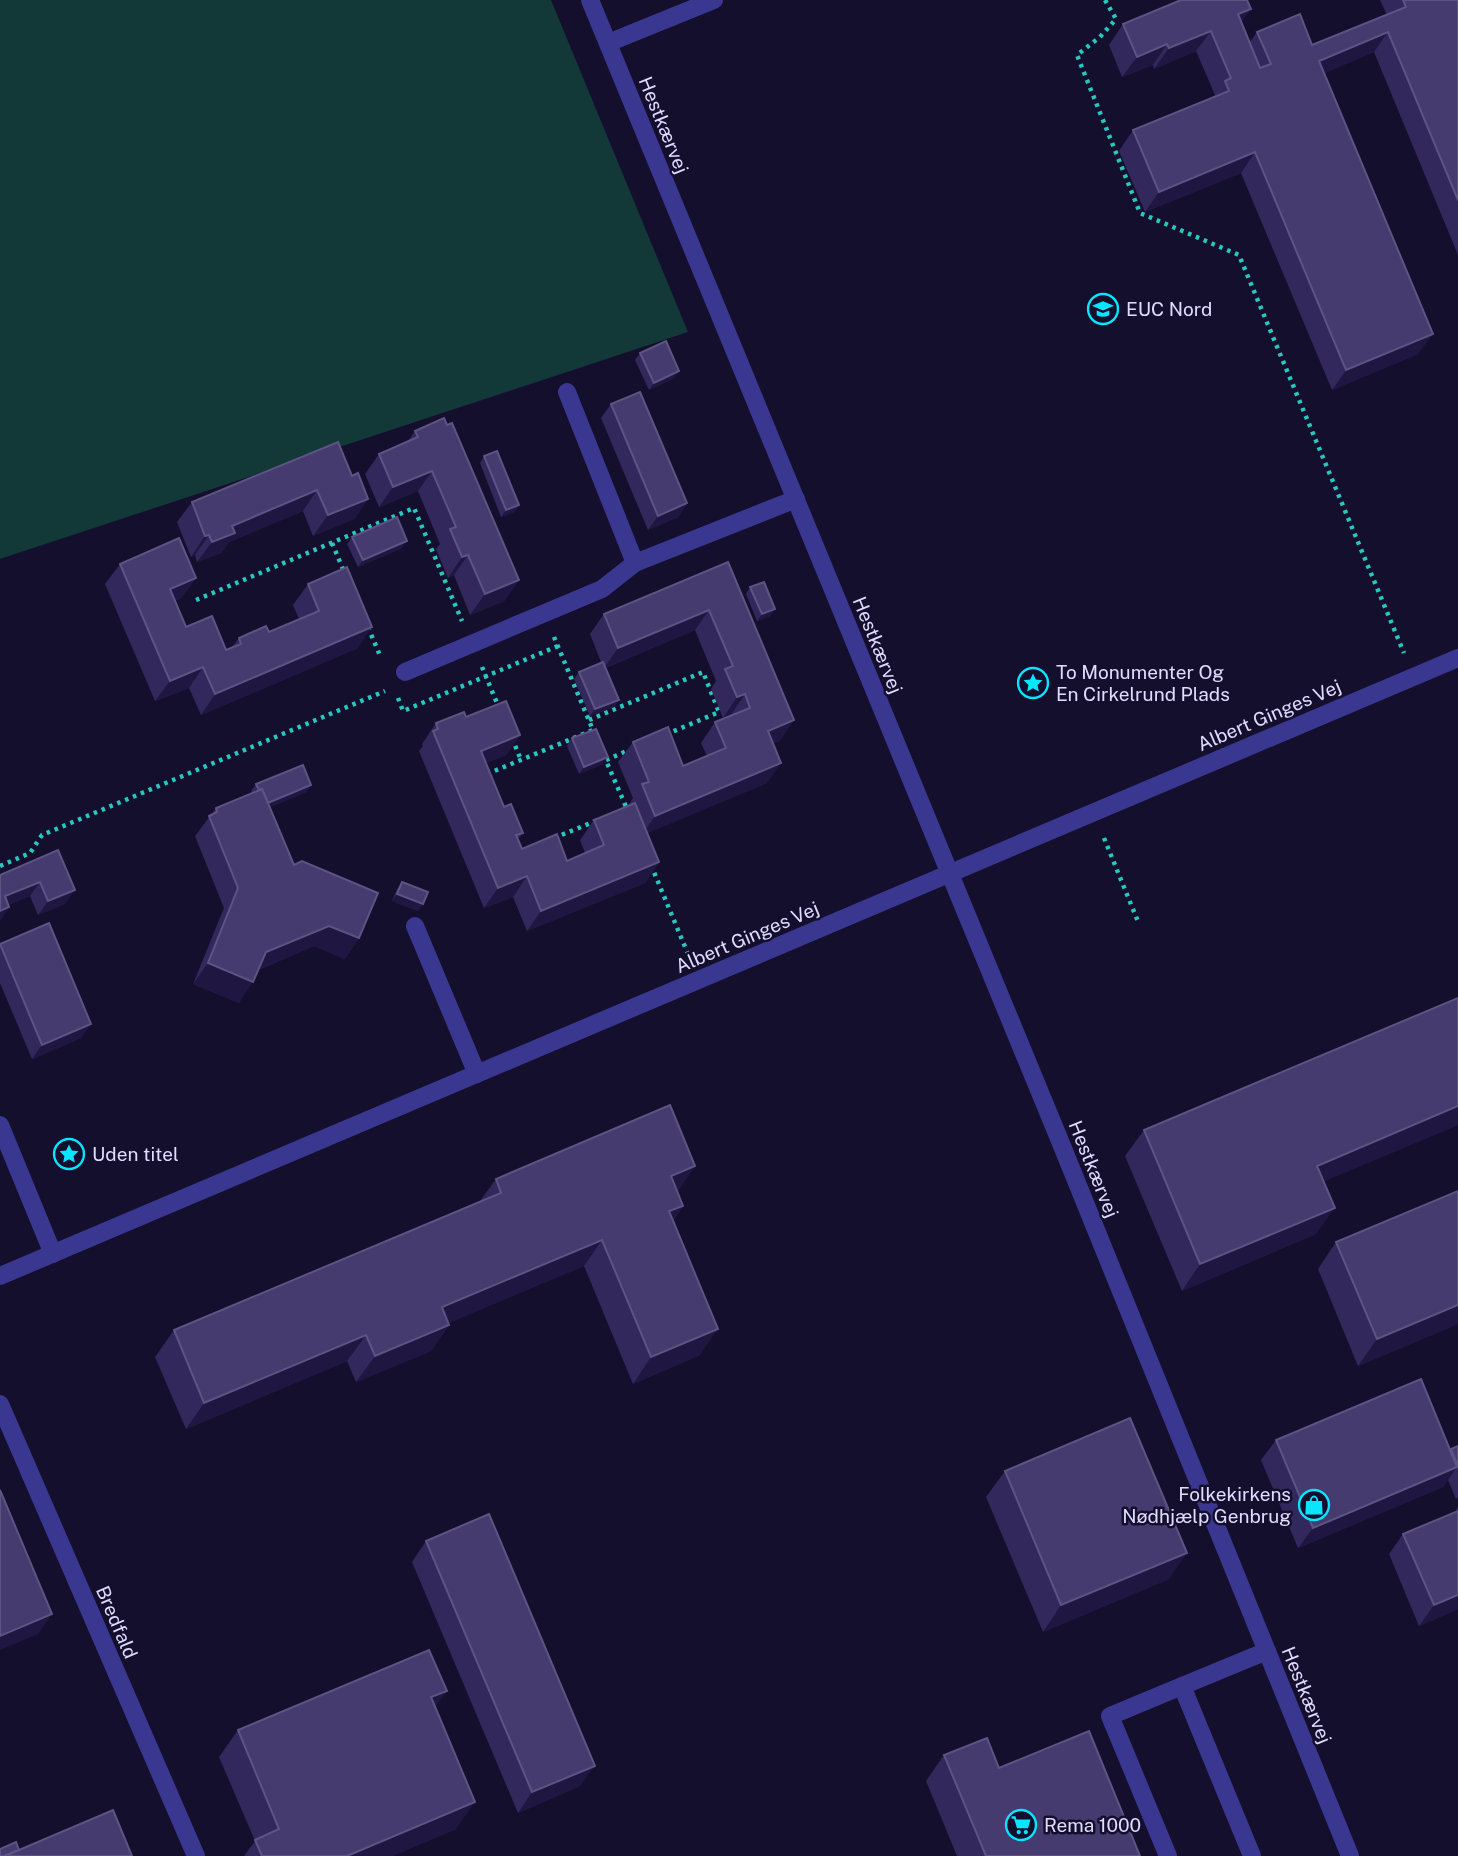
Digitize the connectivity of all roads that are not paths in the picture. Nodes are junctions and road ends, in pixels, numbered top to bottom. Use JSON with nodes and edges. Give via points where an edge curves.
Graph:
{"nodes":[{"id":1,"x":590,"y":0,"type":"edge"},
{"id":2,"x":713,"y":0,"type":"edge"},
{"id":3,"x":608,"y":43,"type":"junction"},
{"id":4,"x":567,"y":391,"type":"dead end"},
{"id":5,"x":796,"y":499,"type":"junction"},
{"id":6,"x":635,"y":564,"type":"junction"},
{"id":7,"x":1458,"y":658,"type":"edge"},
{"id":8,"x":405,"y":672,"type":"road end"},
{"id":9,"x":950,"y":874,"type":"junction"},
{"id":10,"x":415,"y":926,"type":"dead end"},
{"id":11,"x":477,"y":1073,"type":"junction"},
{"id":12,"x":0,"y":1125,"type":"edge"},
{"id":13,"x":53,"y":1254,"type":"junction"},
{"id":14,"x":0,"y":1276,"type":"edge"},
{"id":15,"x":0,"y":1404,"type":"edge"},
{"id":16,"x":1267,"y":1651,"type":"junction"},
{"id":17,"x":1182,"y":1686,"type":"junction"},
{"id":18,"x":195,"y":1856,"type":"edge"},
{"id":19,"x":1168,"y":1856,"type":"edge"},
{"id":20,"x":1252,"y":1856,"type":"edge"},
{"id":21,"x":1350,"y":1856,"type":"edge"}],
"edges":[{"from":1,"to":3,"type":"street","name":"Hestkærvej"},
{"from":2,"to":3,"type":"street"},
{"from":3,"to":5,"type":"street","name":"Hestkærvej"},
{"from":4,"to":6,"type":"street"},
{"from":5,"to":6,"type":"street"},
{"from":5,"to":9,"type":"street","name":"Hestkærvej"},
{"from":6,"to":8,"type":"street","via":[[602,589]]},
{"from":7,"to":9,"type":"street","name":"Albert Ginges Vej"},
{"from":9,"to":11,"type":"street","name":"Albert Ginges Vej"},
{"from":9,"to":16,"type":"street","name":"Hestkærvej"},
{"from":10,"to":11,"type":"street"},
{"from":11,"to":13,"type":"street","name":"Albert Ginges Vej"},
{"from":12,"to":13,"type":"street"},
{"from":13,"to":14,"type":"street","name":"Albert Ginges Vej"},
{"from":15,"to":18,"type":"street","name":"Bredfald"},
{"from":16,"to":17,"type":"street"},
{"from":16,"to":21,"type":"street","name":"Hestkærvej"},
{"from":17,"to":19,"type":"street","via":[[1110,1716]]},
{"from":17,"to":20,"type":"street"}]}
